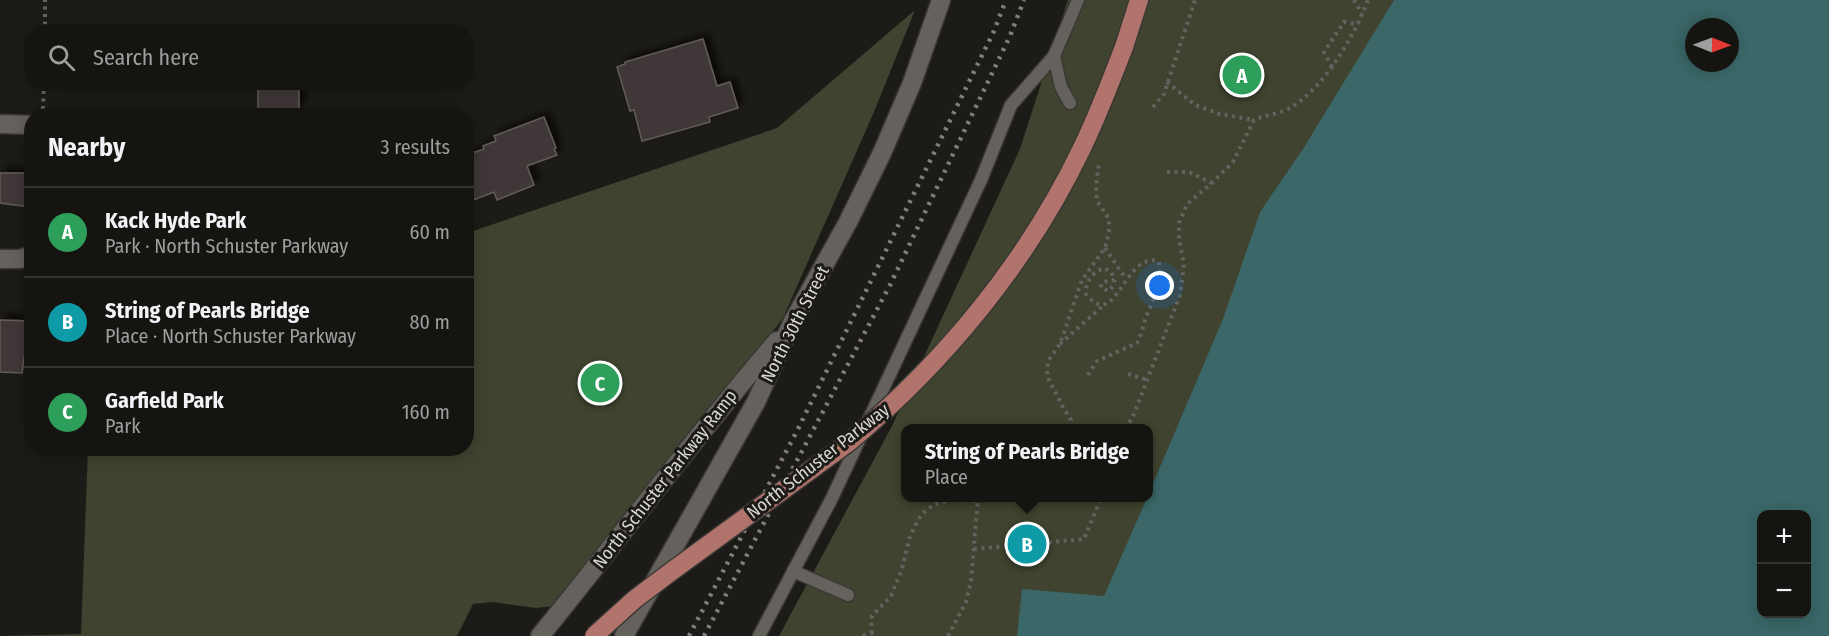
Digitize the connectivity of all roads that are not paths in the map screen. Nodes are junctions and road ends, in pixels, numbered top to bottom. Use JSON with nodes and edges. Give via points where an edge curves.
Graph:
{"nodes":[{"id":1,"x":941,"y":0,"type":"edge"},
{"id":2,"x":1078,"y":0,"type":"edge"},
{"id":3,"x":1139,"y":0,"type":"edge"},
{"id":4,"x":1054,"y":56,"type":"junction"},
{"id":5,"x":1070,"y":103,"type":"dead end"},
{"id":6,"x":0,"y":124,"type":"edge"},
{"id":7,"x":24,"y":125,"type":"edge"},
{"id":8,"x":24,"y":258,"type":"edge"},
{"id":9,"x":0,"y":259,"type":"edge"},
{"id":10,"x":792,"y":323,"type":"junction"},
{"id":11,"x":793,"y":571,"type":"junction"},
{"id":12,"x":848,"y":595,"type":"dead end"},
{"id":13,"x":540,"y":636,"type":"edge"},
{"id":14,"x":594,"y":636,"type":"edge"},
{"id":15,"x":624,"y":636,"type":"edge"},
{"id":16,"x":759,"y":636,"type":"edge"}],
"edges":[{"from":1,"to":10,"type":"main road","name":"North 30th Street","via":[[882,153]]},
{"from":2,"to":4,"type":"lane"},
{"from":3,"to":14,"type":"highway","name":"North Schuster Parkway","bridge":true,"via":[[1098,112],[1059,191],[1007,273],[955,339],[849,442],[635,599]]},
{"from":4,"to":5,"type":"lane","via":[[1061,87]]},
{"from":4,"to":11,"type":"lane","via":[[1011,105],[934,281],[832,498]]},
{"from":6,"to":7,"type":"main road"},
{"from":8,"to":9,"type":"main road"},
{"from":10,"to":13,"type":"main road","name":"North Schuster Parkway Ramp","via":[[722,405]]},
{"from":10,"to":15,"type":"main road","name":"North 30th Street","via":[[756,402]]},
{"from":11,"to":12,"type":"lane"},
{"from":11,"to":16,"type":"lane"}]}
